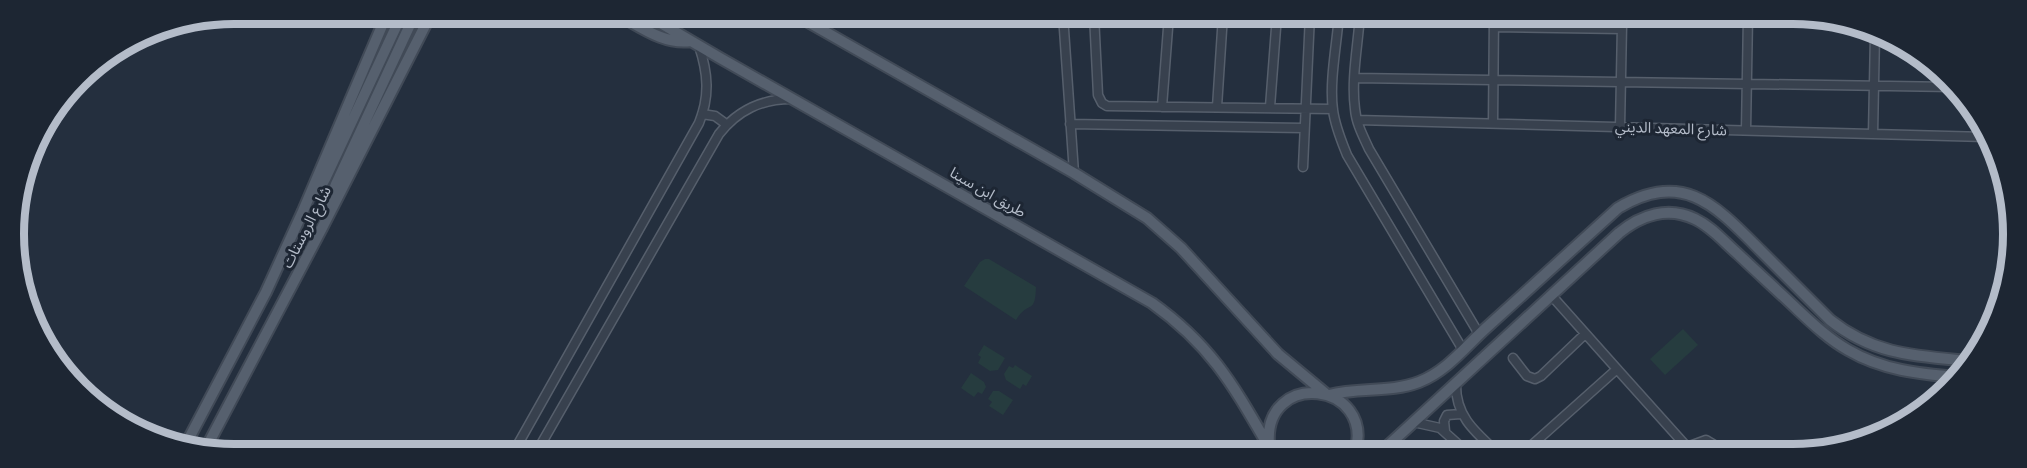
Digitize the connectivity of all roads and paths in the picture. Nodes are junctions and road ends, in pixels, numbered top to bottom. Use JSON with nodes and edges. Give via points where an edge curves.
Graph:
{"nodes":[{"id":1,"x":383,"y":24,"type":"edge"},
{"id":2,"x":397,"y":24,"type":"edge"},
{"id":3,"x":410,"y":24,"type":"edge"},
{"id":4,"x":426,"y":24,"type":"edge"},
{"id":5,"x":636,"y":24,"type":"edge"},
{"id":6,"x":663,"y":24,"type":"edge"},
{"id":7,"x":812,"y":24,"type":"edge"},
{"id":8,"x":1064,"y":24,"type":"edge"},
{"id":9,"x":1094,"y":24,"type":"edge"},
{"id":10,"x":1167,"y":24,"type":"edge"},
{"id":11,"x":1222,"y":24,"type":"edge"},
{"id":12,"x":1276,"y":24,"type":"edge"},
{"id":13,"x":1309,"y":24,"type":"edge"},
{"id":14,"x":1338,"y":24,"type":"edge"},
{"id":15,"x":1359,"y":24,"type":"edge"},
{"id":16,"x":1622,"y":24,"type":"edge"},
{"id":17,"x":1748,"y":24,"type":"edge"},
{"id":18,"x":1494,"y":27,"type":"joint"},
{"id":19,"x":1622,"y":29,"type":"junction"},
{"id":20,"x":1875,"y":41,"type":"edge"},
{"id":21,"x":696,"y":43,"type":"junction"},
{"id":22,"x":1355,"y":78,"type":"junction"},
{"id":23,"x":1493,"y":79,"type":"junction"},
{"id":24,"x":1621,"y":82,"type":"junction"},
{"id":25,"x":1747,"y":84,"type":"junction"},
{"id":26,"x":1874,"y":86,"type":"junction"},
{"id":27,"x":1942,"y":87,"type":"edge"},
{"id":28,"x":792,"y":99,"type":"junction"},
{"id":29,"x":1162,"y":107,"type":"junction"},
{"id":30,"x":1217,"y":107,"type":"junction"},
{"id":31,"x":1270,"y":107,"type":"junction"},
{"id":32,"x":1304,"y":109,"type":"junction"},
{"id":33,"x":1333,"y":109,"type":"junction"},
{"id":34,"x":702,"y":114,"type":"junction"},
{"id":35,"x":1357,"y":120,"type":"junction"},
{"id":36,"x":1493,"y":123,"type":"junction"},
{"id":37,"x":726,"y":124,"type":"junction"},
{"id":38,"x":1070,"y":124,"type":"junction"},
{"id":39,"x":1620,"y":127,"type":"junction"},
{"id":40,"x":1304,"y":128,"type":"junction"},
{"id":41,"x":1746,"y":130,"type":"junction"},
{"id":42,"x":1873,"y":134,"type":"junction"},
{"id":43,"x":1979,"y":137,"type":"edge"},
{"id":44,"x":1303,"y":167,"type":"dead end"},
{"id":45,"x":1074,"y":173,"type":"junction"},
{"id":46,"x":303,"y":211,"type":"junction"},
{"id":47,"x":322,"y":228,"type":"junction"},
{"id":48,"x":1551,"y":295,"type":"junction"},
{"id":49,"x":1479,"y":334,"type":"junction"},
{"id":50,"x":1585,"y":334,"type":"junction"},
{"id":51,"x":1463,"y":350,"type":"junction"},
{"id":52,"x":1513,"y":358,"type":"dead end"},
{"id":53,"x":1961,"y":360,"type":"edge"},
{"id":54,"x":1617,"y":369,"type":"junction"},
{"id":55,"x":1947,"y":376,"type":"edge"},
{"id":56,"x":1456,"y":383,"type":"junction"},
{"id":57,"x":1327,"y":394,"type":"junction"},
{"id":58,"x":1461,"y":414,"type":"junction"},
{"id":59,"x":1413,"y":422,"type":"junction"},
{"id":60,"x":1445,"y":431,"type":"junction"},
{"id":61,"x":189,"y":439,"type":"edge"},
{"id":62,"x":209,"y":442,"type":"edge"},
{"id":63,"x":518,"y":444,"type":"edge"},
{"id":64,"x":541,"y":444,"type":"edge"},
{"id":65,"x":1267,"y":444,"type":"edge"},
{"id":66,"x":1269,"y":444,"type":"edge"},
{"id":67,"x":1357,"y":444,"type":"edge"},
{"id":68,"x":1390,"y":444,"type":"edge"},
{"id":69,"x":1459,"y":444,"type":"edge"},
{"id":70,"x":1488,"y":444,"type":"edge"},
{"id":71,"x":1533,"y":444,"type":"edge"},
{"id":72,"x":1684,"y":444,"type":"edge"},
{"id":73,"x":1693,"y":444,"type":"edge"},
{"id":74,"x":1713,"y":444,"type":"edge"}],
"edges":[{"from":1,"to":46,"type":"main road","name":"شارع الروستات"},
{"from":2,"to":46,"type":"main road","via":[[326,177]]},
{"from":3,"to":47,"type":"main road","via":[[336,184]]},
{"from":4,"to":47,"type":"main road","name":"شارع الروستات"},
{"from":5,"to":21,"type":"main road","via":[[662,39]]},
{"from":6,"to":21,"type":"main road","name":"طريق ابن سينا"},
{"from":7,"to":45,"type":"main road"},
{"from":8,"to":38,"type":"street"},
{"from":9,"to":29,"type":"street","via":[[1098,95],[1102,104]]},
{"from":10,"to":29,"type":"street"},
{"from":11,"to":30,"type":"street"},
{"from":12,"to":31,"type":"street"},
{"from":13,"to":32,"type":"street"},
{"from":14,"to":33,"type":"street"},
{"from":15,"to":22,"type":"street"},
{"from":16,"to":19,"type":"street"},
{"from":17,"to":25,"type":"street"},
{"from":18,"to":19,"type":"street"},
{"from":18,"to":23,"type":"street"},
{"from":19,"to":24,"type":"street"},
{"from":20,"to":26,"type":"street"},
{"from":21,"to":28,"type":"main road","name":"طريق ابن سينا"},
{"from":21,"to":34,"type":"street","via":[[707,80]]},
{"from":22,"to":23,"type":"street"},
{"from":22,"to":35,"type":"street"},
{"from":23,"to":24,"type":"street"},
{"from":23,"to":36,"type":"street"},
{"from":24,"to":25,"type":"street"},
{"from":24,"to":39,"type":"street"},
{"from":25,"to":26,"type":"street"},
{"from":25,"to":41,"type":"street"},
{"from":26,"to":27,"type":"street"},
{"from":26,"to":42,"type":"street"},
{"from":28,"to":37,"type":"street","via":[[750,107]]},
{"from":28,"to":65,"type":"main road","name":"طريق ابن سينا","via":[[1134,291],[1170,316],[1225,372]]},
{"from":29,"to":30,"type":"street"},
{"from":30,"to":31,"type":"street"},
{"from":31,"to":32,"type":"street"},
{"from":32,"to":33,"type":"street"},
{"from":32,"to":40,"type":"street"},
{"from":33,"to":51,"type":"street","via":[[1347,155]]},
{"from":34,"to":37,"type":"street","via":[[716,116]]},
{"from":34,"to":63,"type":"street"},
{"from":35,"to":36,"type":"street","name":"شارع المعهد الديني"},
{"from":35,"to":49,"type":"street","via":[[1369,149]]},
{"from":36,"to":39,"type":"street","name":"شارع المعهد الديني"},
{"from":37,"to":64,"type":"street"},
{"from":38,"to":40,"type":"street"},
{"from":38,"to":45,"type":"street"},
{"from":39,"to":41,"type":"street","name":"شارع المعهد الديني"},
{"from":40,"to":44,"type":"street"},
{"from":41,"to":42,"type":"street","name":"شارع المعهد الديني"},
{"from":42,"to":43,"type":"street","name":"شارع المعهد الديني"},
{"from":45,"to":57,"type":"main road","via":[[1165,232],[1278,354]]},
{"from":46,"to":61,"type":"main road","name":"شارع الروستات","via":[[266,292]]},
{"from":47,"to":62,"type":"main road","name":"شارع الروستات"},
{"from":48,"to":50,"type":"street"},
{"from":48,"to":55,"type":"main road","via":[[1629,224],[1654,214],[1682,214],[1706,225],[1818,329],[1848,351],[1900,371]]},
{"from":48,"to":56,"type":"main road"},
{"from":49,"to":51,"type":"main road"},
{"from":49,"to":53,"type":"main road","via":[[1618,208],[1645,195],[1676,192],[1705,200],[1717,208],[1851,335],[1893,352]]},
{"from":50,"to":52,"type":"street","via":[[1535,379],[1527,376]]},
{"from":50,"to":54,"type":"street"},
{"from":51,"to":57,"type":"main road","via":[[1435,374],[1407,386]]},
{"from":54,"to":71,"type":"street"},
{"from":54,"to":72,"type":"street"},
{"from":56,"to":58,"type":"street"},
{"from":56,"to":59,"type":"main road"},
{"from":57,"to":66,"type":"main road","via":[[1305,393],[1287,400],[1271,421]]},
{"from":57,"to":67,"type":"main road","via":[[1339,400],[1354,417]]},
{"from":58,"to":60,"type":"street","via":[[1446,415]]},
{"from":58,"to":70,"type":"street"},
{"from":59,"to":60,"type":"street"},
{"from":59,"to":68,"type":"main road"},
{"from":60,"to":69,"type":"street"},
{"from":73,"to":74,"type":"street","via":[[1701,440]]}]}
